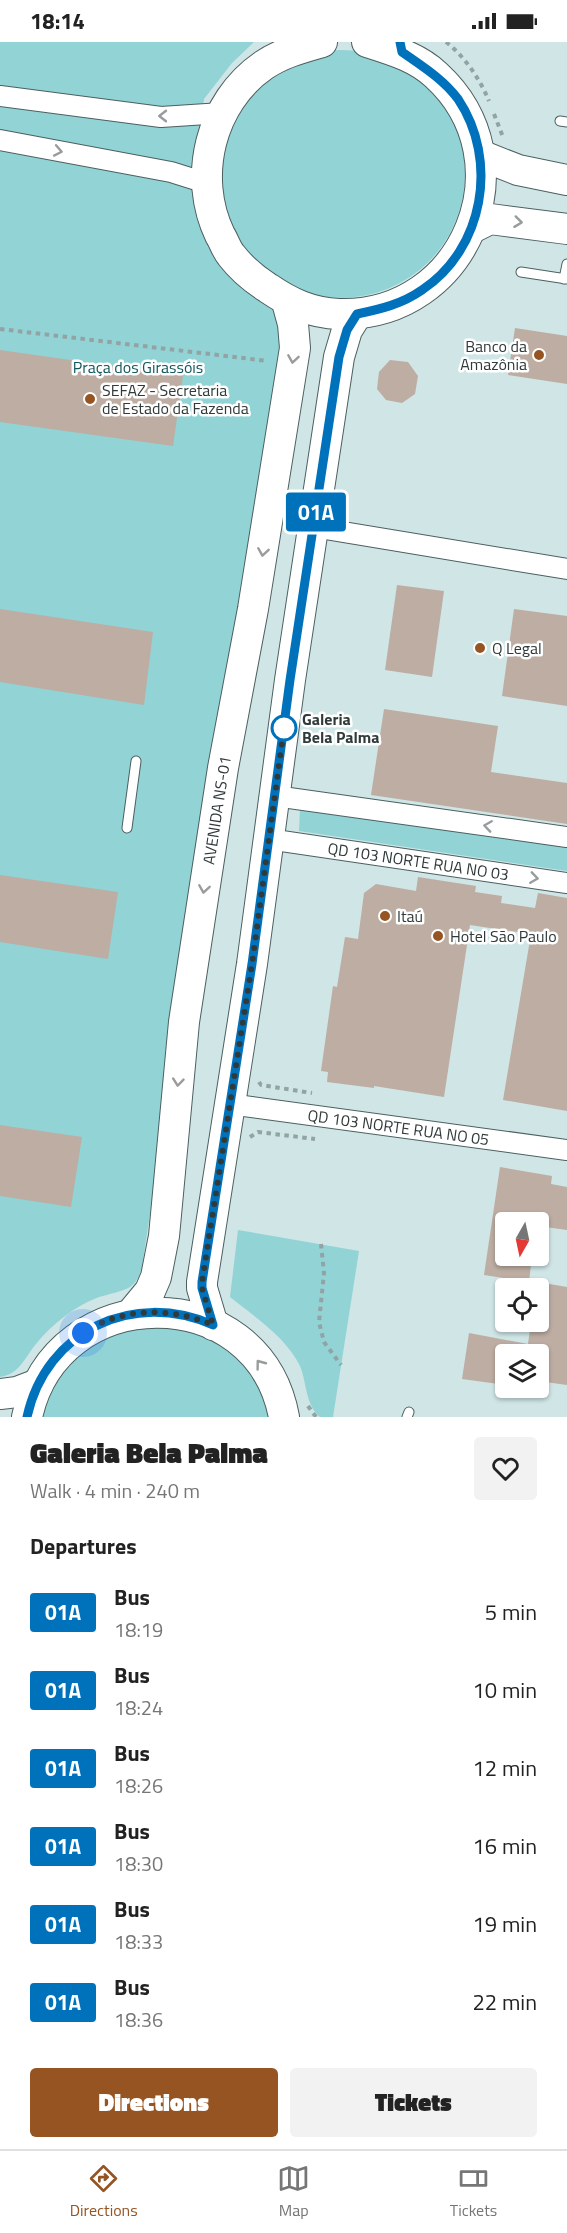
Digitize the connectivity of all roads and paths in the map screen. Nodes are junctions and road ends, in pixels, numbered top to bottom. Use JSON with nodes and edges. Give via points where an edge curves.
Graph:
{"nodes":[{"id":1,"x":322,"y":42,"type":"edge"},
{"id":2,"x":367,"y":42,"type":"edge"},
{"id":3,"x":446,"y":42,"type":"edge"},
{"id":4,"x":401,"y":47,"type":"edge"},
{"id":5,"x":0,"y":96,"type":"edge"},
{"id":6,"x":490,"y":104,"type":"dead end"},
{"id":7,"x":493,"y":111,"type":"dead end"},
{"id":8,"x":222,"y":113,"type":"junction"},
{"id":9,"x":0,"y":140,"type":"edge"},
{"id":10,"x":493,"y":148,"type":"junction"},
{"id":11,"x":567,"y":180,"type":"edge"},
{"id":12,"x":206,"y":183,"type":"junction"},
{"id":13,"x":472,"y":228,"type":"junction"},
{"id":14,"x":567,"y":230,"type":"edge"},
{"id":15,"x":567,"y":264,"type":"edge"},
{"id":16,"x":521,"y":272,"type":"dead end"},
{"id":17,"x":566,"y":279,"type":"edge"},
{"id":18,"x":287,"y":302,"type":"junction"},
{"id":19,"x":357,"y":314,"type":"junction"},
{"id":20,"x":0,"y":329,"type":"edge"},
{"id":21,"x":292,"y":364,"type":"junction"},
{"id":22,"x":313,"y":527,"type":"junction"},
{"id":23,"x":567,"y":569,"type":"edge"},
{"id":24,"x":136,"y":760,"type":"dead end"},
{"id":25,"x":275,"y":796,"type":"junction"},
{"id":26,"x":127,"y":828,"type":"dead end"},
{"id":27,"x":567,"y":837,"type":"edge"},
{"id":28,"x":268,"y":839,"type":"junction"},
{"id":29,"x":567,"y":883,"type":"edge"},
{"id":30,"x":256,"y":1079,"type":"dead end"},
{"id":31,"x":321,"y":1095,"type":"dead end"},
{"id":32,"x":229,"y":1104,"type":"junction"},
{"id":33,"x":249,"y":1138,"type":"dead end"},
{"id":34,"x":315,"y":1139,"type":"dead end"},
{"id":35,"x":567,"y":1150,"type":"edge"},
{"id":36,"x":321,"y":1244,"type":"dead end"},
{"id":37,"x":131,"y":1314,"type":"junction"},
{"id":38,"x":213,"y":1325,"type":"junction"},
{"id":39,"x":341,"y":1365,"type":"dead end"},
{"id":40,"x":38,"y":1384,"type":"junction"},
{"id":41,"x":0,"y":1394,"type":"edge"},
{"id":42,"x":295,"y":1409,"type":"edge"},
{"id":43,"x":27,"y":1417,"type":"edge"},
{"id":44,"x":316,"y":1417,"type":"edge"}],
"edges":[{"from":1,"to":8,"type":"main road","via":[[287,52],[262,66],[240,86]]},
{"from":2,"to":4,"type":"main road"},
{"from":3,"to":6,"type":"path","via":[[482,84]]},
{"from":4,"to":10,"type":"main road","via":[[458,99],[473,130]]},
{"from":8,"to":5,"type":"street","one_way":true,"via":[[161,117]]},
{"from":7,"to":10,"type":"path"},
{"from":8,"to":12,"type":"main road","via":[[208,156]]},
{"from":9,"to":12,"type":"street","one_way":true,"via":[[171,172]]},
{"from":10,"to":11,"type":"main road","via":[[518,170]]},
{"from":10,"to":13,"type":"main road"},
{"from":12,"to":18,"type":"main road","via":[[213,219],[230,253],[254,279]]},
{"from":13,"to":14,"type":"main road","one_way":true,"via":[[490,219]]},
{"from":13,"to":19,"type":"main road","via":[[461,250],[439,277],[422,290],[384,308]]},
{"from":15,"to":17,"type":"lane"},
{"from":16,"to":17,"type":"lane"},
{"from":18,"to":19,"type":"main road","via":[[337,314]]},
{"from":18,"to":21,"type":"main road","name":"AVENIDA NS-01","one_way":true,"via":[[294,336]]},
{"from":19,"to":22,"type":"main road","via":[[347,330],[339,357]]},
{"from":20,"to":21,"type":"path"},
{"from":21,"to":37,"type":"main road","name":"AVENIDA NS-01","one_way":true,"via":[[184,1022],[164,1236],[156,1277]]},
{"from":22,"to":23,"type":"street"},
{"from":22,"to":25,"type":"main road"},
{"from":24,"to":26,"type":"lane"},
{"from":27,"to":25,"type":"street","one_way":true},
{"from":25,"to":28,"type":"main road"},
{"from":28,"to":29,"type":"street","name":"QD 103 NORTE RUA NO 03","one_way":true},
{"from":28,"to":32,"type":"main road"},
{"from":30,"to":31,"type":"path","via":[[261,1086]]},
{"from":32,"to":35,"type":"street","name":"QD 103 NORTE RUA NO 05"},
{"from":32,"to":38,"type":"main road","via":[[202,1282]]},
{"from":33,"to":34,"type":"path","via":[[258,1132]]},
{"from":36,"to":39,"type":"path","via":[[324,1273],[319,1323],[324,1342]]},
{"from":37,"to":38,"type":"main road","via":[[168,1312]]},
{"from":37,"to":40,"type":"main road","via":[[101,1323],[78,1336],[55,1358]]},
{"from":42,"to":38,"type":"main road","one_way":true,"via":[[277,1393],[261,1365],[240,1342]]},
{"from":40,"to":41,"type":"main road"},
{"from":40,"to":43,"type":"main road"},
{"from":42,"to":44,"type":"path"}]}
